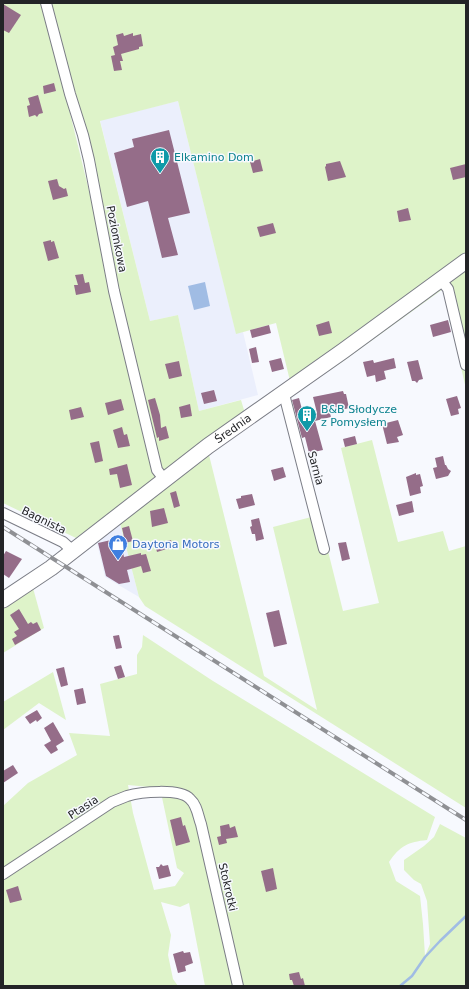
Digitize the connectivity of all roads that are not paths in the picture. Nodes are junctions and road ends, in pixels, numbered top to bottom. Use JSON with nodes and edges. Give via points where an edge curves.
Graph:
{"nodes":[{"id":1,"x":46,"y":3,"type":"edge"},
{"id":2,"x":466,"y":261,"type":"edge"},
{"id":3,"x":441,"y":280,"type":"junction"},
{"id":4,"x":466,"y":365,"type":"edge"},
{"id":5,"x":283,"y":393,"type":"junction"},
{"id":6,"x":164,"y":479,"type":"junction"},
{"id":7,"x":3,"y":513,"type":"edge"},
{"id":8,"x":324,"y":549,"type":"dead end"},
{"id":9,"x":73,"y":552,"type":"junction"},
{"id":10,"x":3,"y":600,"type":"edge"},
{"id":11,"x":187,"y":796,"type":"joint"},
{"id":12,"x":3,"y":874,"type":"edge"},
{"id":13,"x":238,"y":986,"type":"edge"}],
"edges":[{"from":1,"to":6,"type":"street","name":"Poziomkowa","via":[[85,141],[116,298],[157,470]]},
{"from":2,"to":3,"type":"street","name":"Średnia"},
{"from":3,"to":4,"type":"street","via":[[448,289]]},
{"from":3,"to":5,"type":"street","name":"Średnia"},
{"from":5,"to":6,"type":"street","name":"Średnia"},
{"from":5,"to":8,"type":"street","name":"Sarnia"},
{"from":6,"to":9,"type":"street","name":"Średnia"},
{"from":7,"to":9,"type":"street","name":"Bagnista","via":[[63,542]]},
{"from":9,"to":10,"type":"street","name":"Średnia"},
{"from":11,"to":12,"type":"street","name":"Ptasia","via":[[178,793],[151,793],[128,796],[112,802]]},
{"from":11,"to":13,"type":"street","name":"Stokrotki","via":[[195,805],[201,824]]}]}
